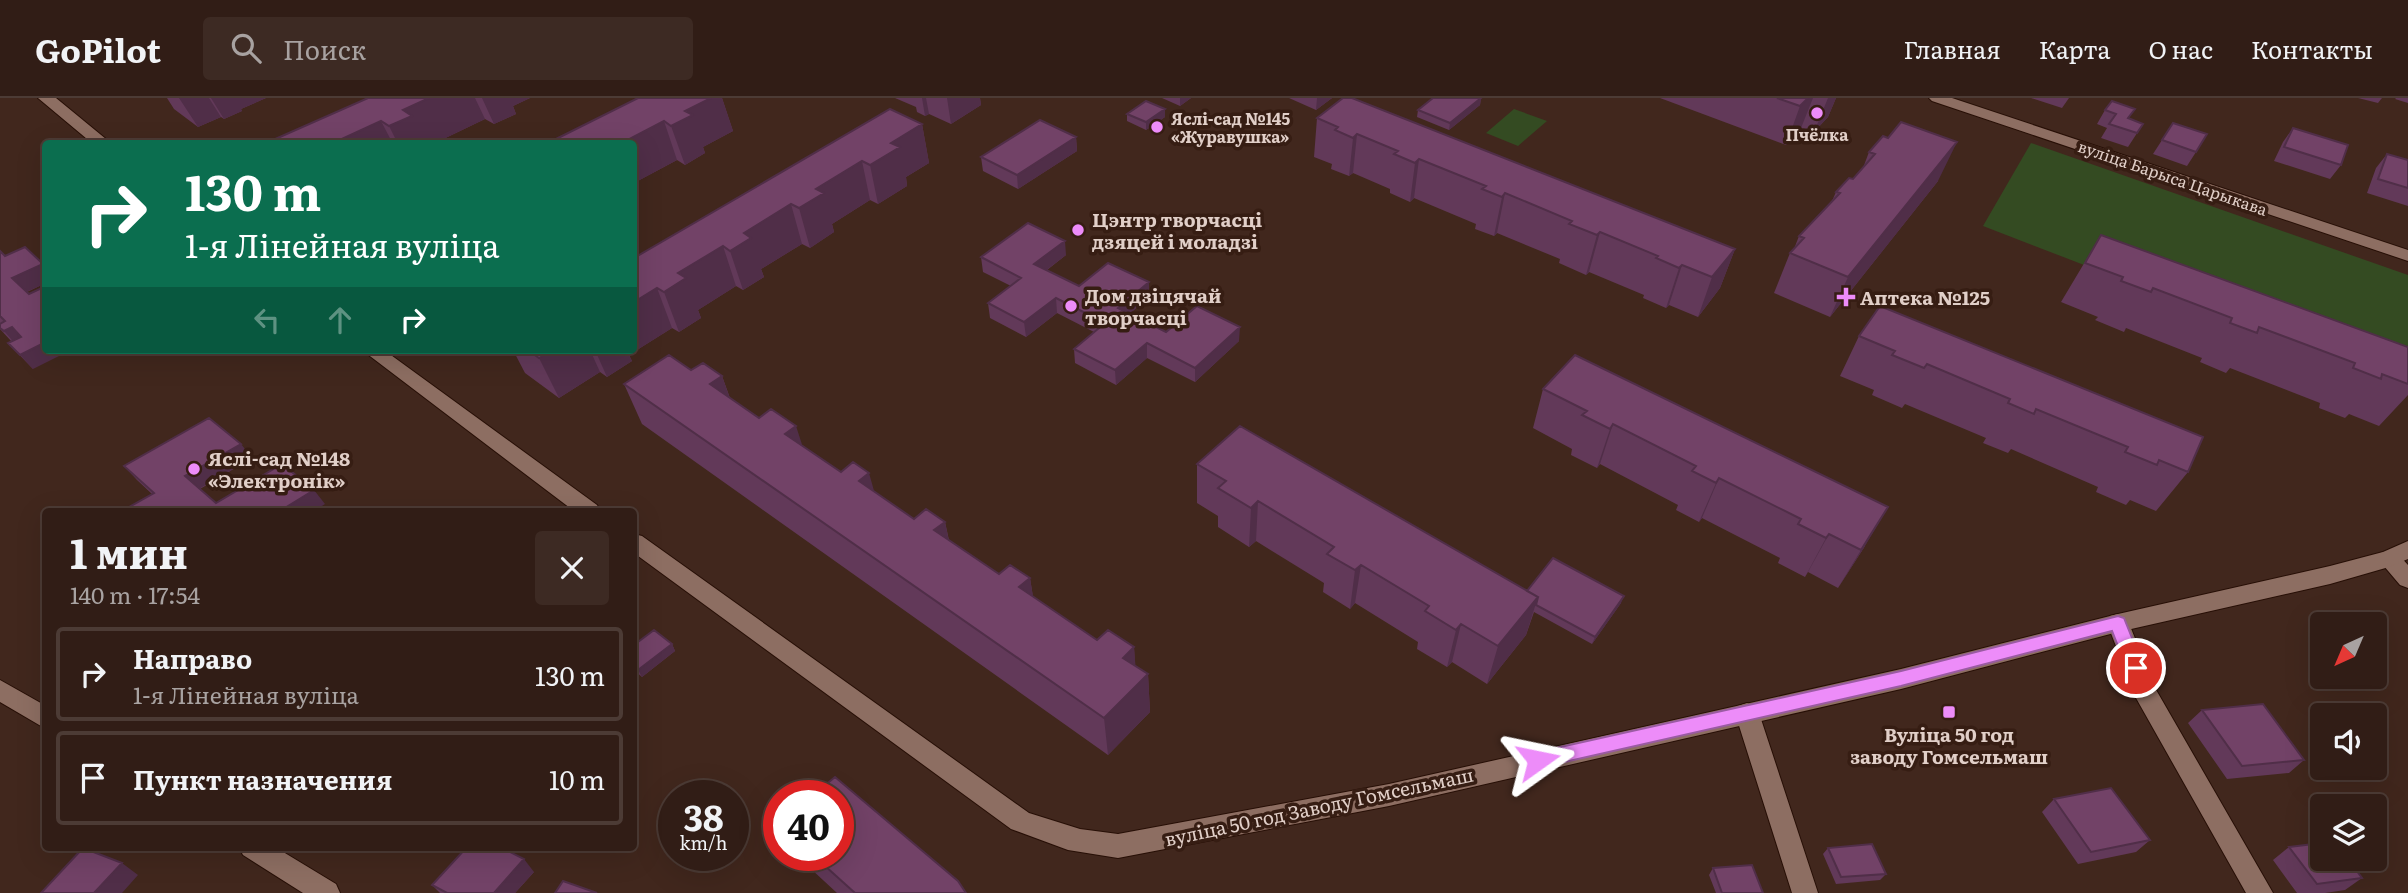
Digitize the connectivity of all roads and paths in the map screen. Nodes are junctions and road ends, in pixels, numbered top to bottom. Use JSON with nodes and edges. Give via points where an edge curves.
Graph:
{"nodes":[{"id":1,"x":46,"y":98,"type":"edge"},
{"id":2,"x":1937,"y":98,"type":"edge"},
{"id":3,"x":99,"y":140,"type":"edge"},
{"id":4,"x":2408,"y":256,"type":"edge"},
{"id":5,"x":376,"y":354,"type":"edge"},
{"id":6,"x":585,"y":508,"type":"edge"},
{"id":7,"x":637,"y":544,"type":"edge"},
{"id":8,"x":2399,"y":554,"type":"edge"},
{"id":9,"x":2408,"y":579,"type":"edge"},
{"id":10,"x":2118,"y":623,"type":"junction"},
{"id":11,"x":0,"y":690,"type":"edge"},
{"id":12,"x":1747,"y":713,"type":"junction"},
{"id":13,"x":42,"y":716,"type":"edge"},
{"id":14,"x":259,"y":851,"type":"edge"},
{"id":15,"x":327,"y":893,"type":"edge"},
{"id":16,"x":1805,"y":893,"type":"edge"},
{"id":17,"x":2260,"y":893,"type":"edge"}],
"edges":[{"from":1,"to":3,"type":"street"},
{"from":2,"to":4,"type":"street","name":"вуліца Барыса Царыкава"},
{"from":5,"to":6,"type":"street"},
{"from":7,"to":12,"type":"street","name":"вуліца 50 год Заводу Гомсельмаш","via":[[1020,821],[1060,838],[1094,845],[1118,846],[1389,795]]},
{"from":8,"to":9,"type":"street"},
{"from":8,"to":10,"type":"street","name":"вуліца 50 год Заводу Гомсельмаш"},
{"from":10,"to":12,"type":"street","name":"вуліца 50 год Заводу Гомсельмаш"},
{"from":10,"to":17,"type":"street","via":[[2144,691]]},
{"from":11,"to":13,"type":"street"},
{"from":12,"to":16,"type":"street"},
{"from":14,"to":15,"type":"street"}]}
